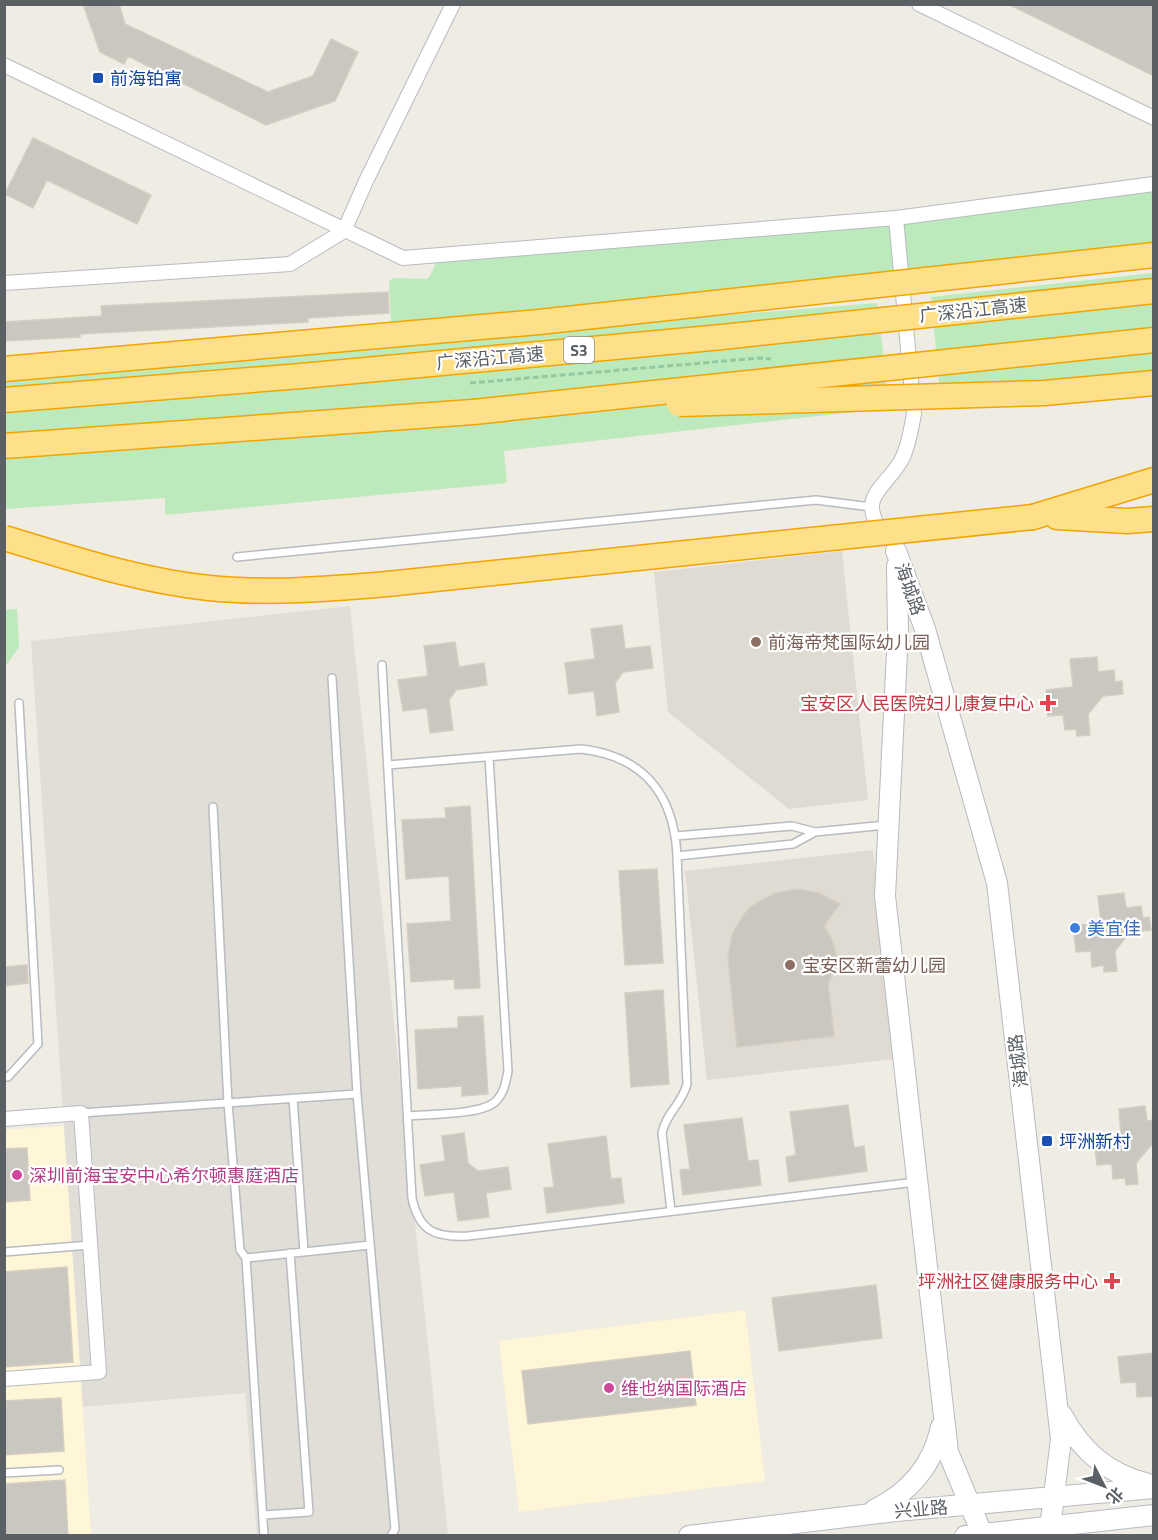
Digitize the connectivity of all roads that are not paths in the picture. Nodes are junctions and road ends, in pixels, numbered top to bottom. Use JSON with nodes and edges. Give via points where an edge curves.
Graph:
{"nodes":[{"id":1,"x":453,"y":4,"type":"edge"},
{"id":2,"x":919,"y":4,"type":"edge"},
{"id":3,"x":4,"y":65,"type":"edge"},
{"id":4,"x":1154,"y":118,"type":"edge"},
{"id":5,"x":1154,"y":184,"type":"edge"},
{"id":6,"x":896,"y":218,"type":"junction"},
{"id":7,"x":344,"y":231,"type":"junction"},
{"id":8,"x":1154,"y":255,"type":"edge"},
{"id":9,"x":4,"y":283,"type":"edge"},
{"id":10,"x":1154,"y":291,"type":"edge"},
{"id":11,"x":1154,"y":340,"type":"edge"},
{"id":12,"x":4,"y":369,"type":"edge"},
{"id":13,"x":1154,"y":383,"type":"edge"},
{"id":14,"x":4,"y":399,"type":"edge"},
{"id":15,"x":473,"y":412,"type":"junction"},
{"id":16,"x":4,"y":446,"type":"edge"},
{"id":17,"x":1154,"y":480,"type":"edge"},
{"id":18,"x":871,"y":507,"type":"junction"},
{"id":19,"x":1033,"y":517,"type":"junction"},
{"id":20,"x":1154,"y":519,"type":"edge"},
{"id":21,"x":4,"y":538,"type":"edge"},
{"id":22,"x":896,"y":551,"type":"junction"},
{"id":23,"x":237,"y":557,"type":"dead end"},
{"id":24,"x":382,"y":665,"type":"dead end"},
{"id":25,"x":332,"y":678,"type":"dead end"},
{"id":26,"x":19,"y":703,"type":"dead end"},
{"id":27,"x":489,"y":757,"type":"junction"},
{"id":28,"x":388,"y":765,"type":"junction"},
{"id":29,"x":213,"y":807,"type":"dead end"},
{"id":30,"x":888,"y":824,"type":"junction"},
{"id":31,"x":814,"y":832,"type":"junction"},
{"id":32,"x":676,"y":836,"type":"junction"},
{"id":33,"x":677,"y":856,"type":"junction"},
{"id":34,"x":4,"y":1077,"type":"edge"},
{"id":35,"x":357,"y":1094,"type":"junction"},
{"id":36,"x":293,"y":1098,"type":"junction"},
{"id":37,"x":228,"y":1103,"type":"junction"},
{"id":38,"x":81,"y":1113,"type":"junction"},
{"id":39,"x":408,"y":1116,"type":"junction"},
{"id":40,"x":4,"y":1119,"type":"edge"},
{"id":41,"x":917,"y":1182,"type":"junction"},
{"id":42,"x":671,"y":1210,"type":"junction"},
{"id":43,"x":90,"y":1245,"type":"junction"},
{"id":44,"x":370,"y":1245,"type":"junction"},
{"id":45,"x":4,"y":1252,"type":"edge"},
{"id":46,"x":304,"y":1252,"type":"junction"},
{"id":47,"x":290,"y":1253,"type":"junction"},
{"id":48,"x":246,"y":1258,"type":"junction"},
{"id":49,"x":4,"y":1379,"type":"edge"},
{"id":50,"x":1056,"y":1398,"type":"junction"},
{"id":51,"x":943,"y":1412,"type":"junction"},
{"id":52,"x":59,"y":1470,"type":"dead end"},
{"id":53,"x":4,"y":1473,"type":"edge"},
{"id":54,"x":1154,"y":1486,"type":"edge"},
{"id":55,"x":1054,"y":1497,"type":"junction"},
{"id":56,"x":970,"y":1504,"type":"junction"},
{"id":57,"x":263,"y":1515,"type":"junction"},
{"id":58,"x":856,"y":1516,"type":"junction"},
{"id":59,"x":1154,"y":1516,"type":"edge"},
{"id":60,"x":1049,"y":1531,"type":"edge"},
{"id":61,"x":977,"y":1535,"type":"edge"},
{"id":62,"x":264,"y":1536,"type":"edge"},
{"id":63,"x":391,"y":1536,"type":"edge"},
{"id":64,"x":689,"y":1536,"type":"edge"},
{"id":65,"x":1111,"y":1536,"type":"edge"}],
"edges":[{"from":1,"to":7,"type":"street"},
{"from":2,"to":4,"type":"street"},
{"from":3,"to":7,"type":"street"},
{"from":5,"to":6,"type":"street"},
{"from":6,"to":7,"type":"street","via":[[403,258]]},
{"from":6,"to":18,"type":"street","via":[[914,414],[901,461],[875,492]]},
{"from":7,"to":9,"type":"street","via":[[290,264]]},
{"from":8,"to":12,"type":"highway","bridge":true,"via":[[538,322]]},
{"from":10,"to":14,"type":"highway","name":"广深沿江高速","number":"S3","bridge":true,"via":[[687,340]]},
{"from":11,"to":15,"type":"highway","bridge":true},
{"from":13,"to":15,"type":"highway","bridge":true,"via":[[1044,393]]},
{"from":15,"to":16,"type":"highway"},
{"from":17,"to":19,"type":"highway"},
{"from":18,"to":22,"type":"street","via":[[874,521]]},
{"from":18,"to":23,"type":"lane","via":[[816,500]]},
{"from":19,"to":20,"type":"highway"},
{"from":19,"to":21,"type":"highway","bridge":true,"via":[[354,587],[287,590],[208,588],[164,581]]},
{"from":22,"to":30,"type":"main road","name":"海城路","via":[[898,632]]},
{"from":22,"to":50,"type":"main road","name":"海城路","via":[[925,629],[997,883]]},
{"from":24,"to":28,"type":"lane"},
{"from":25,"to":35,"type":"lane"},
{"from":26,"to":34,"type":"lane","via":[[38,1044]]},
{"from":27,"to":28,"type":"lane"},
{"from":27,"to":32,"type":"lane","via":[[581,749],[621,758],[653,783],[666,804]]},
{"from":27,"to":39,"type":"lane","via":[[508,1071],[505,1088],[496,1102],[483,1110]]},
{"from":28,"to":39,"type":"lane"},
{"from":29,"to":37,"type":"lane"},
{"from":30,"to":31,"type":"lane"},
{"from":30,"to":41,"type":"main road","name":"海城路","via":[[885,896]]},
{"from":31,"to":32,"type":"lane","via":[[792,826]]},
{"from":31,"to":33,"type":"lane","via":[[793,844]]},
{"from":32,"to":33,"type":"lane"},
{"from":33,"to":42,"type":"lane","via":[[687,1084],[684,1095],[663,1124]]},
{"from":35,"to":36,"type":"lane"},
{"from":35,"to":44,"type":"lane"},
{"from":36,"to":37,"type":"lane"},
{"from":36,"to":46,"type":"lane"},
{"from":37,"to":38,"type":"lane"},
{"from":37,"to":48,"type":"lane","via":[[240,1250]]},
{"from":38,"to":40,"type":"street"},
{"from":38,"to":43,"type":"street"},
{"from":39,"to":42,"type":"lane","via":[[412,1198],[421,1222],[437,1234],[468,1236]]},
{"from":41,"to":42,"type":"lane"},
{"from":41,"to":51,"type":"main road","name":"海城路"},
{"from":43,"to":45,"type":"lane"},
{"from":43,"to":49,"type":"street","via":[[99,1372]]},
{"from":44,"to":46,"type":"lane"},
{"from":44,"to":63,"type":"lane","via":[[394,1529]]},
{"from":46,"to":47,"type":"lane"},
{"from":47,"to":48,"type":"lane"},
{"from":47,"to":57,"type":"lane","via":[[309,1512]]},
{"from":48,"to":57,"type":"lane"},
{"from":50,"to":54,"type":"main road","via":[[1069,1429],[1090,1455],[1118,1474]]},
{"from":50,"to":55,"type":"main road","name":"海城路","via":[[1061,1439]]},
{"from":51,"to":56,"type":"main road","name":"海城路","via":[[948,1452]]},
{"from":51,"to":58,"type":"main road","via":[[937,1444],[912,1485],[886,1504]]},
{"from":52,"to":53,"type":"lane"},
{"from":54,"to":55,"type":"main road","name":"兴业路"},
{"from":55,"to":56,"type":"main road","name":"兴业路"},
{"from":55,"to":60,"type":"main road","name":"海城路"},
{"from":56,"to":58,"type":"main road","name":"兴业路"},
{"from":56,"to":61,"type":"main road","name":"海城路"},
{"from":57,"to":62,"type":"lane"},
{"from":58,"to":64,"type":"main road","name":"兴业路"},
{"from":59,"to":60,"type":"main road"},
{"from":59,"to":65,"type":"main road"},
{"from":60,"to":61,"type":"main road"}]}
